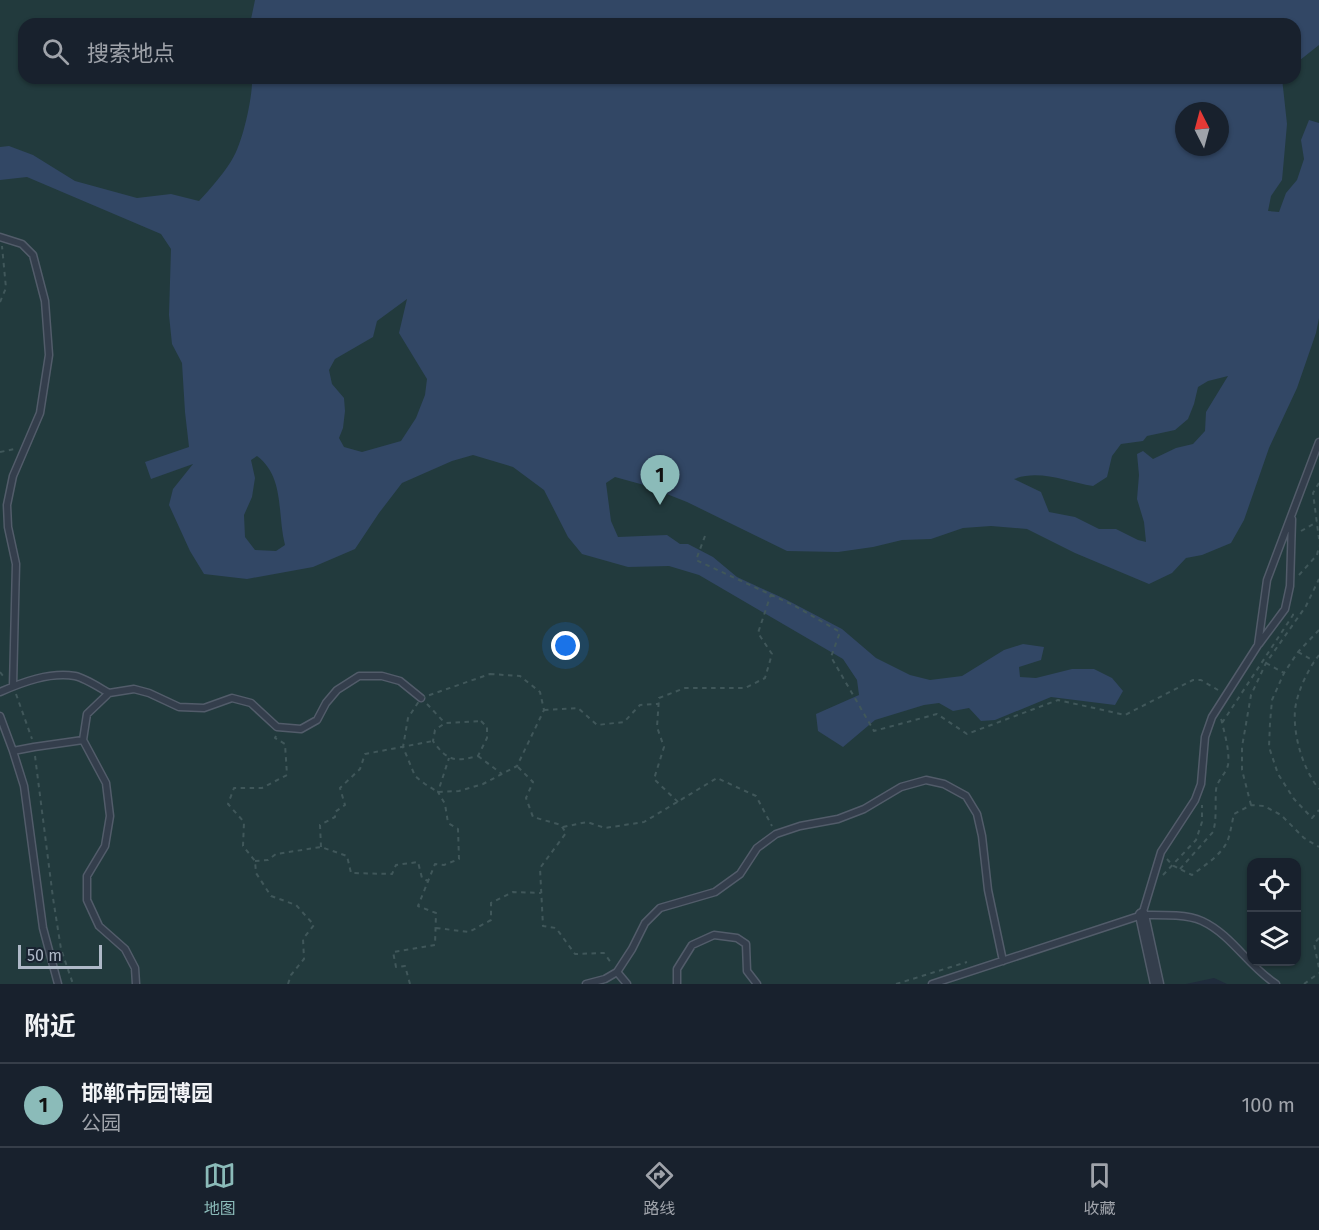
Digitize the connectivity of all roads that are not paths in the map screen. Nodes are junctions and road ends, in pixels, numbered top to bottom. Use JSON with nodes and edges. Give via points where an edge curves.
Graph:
{"nodes":[{"id":1,"x":0,"y":237,"type":"edge"},
{"id":2,"x":1319,"y":442,"type":"edge"},
{"id":3,"x":1292,"y":513,"type":"junction"},
{"id":4,"x":1258,"y":645,"type":"junction"},
{"id":5,"x":13,"y":686,"type":"junction"},
{"id":6,"x":0,"y":692,"type":"edge"},
{"id":7,"x":109,"y":693,"type":"junction"},
{"id":8,"x":421,"y":698,"type":"road end"},
{"id":9,"x":0,"y":716,"type":"edge"},
{"id":10,"x":83,"y":740,"type":"junction"},
{"id":11,"x":13,"y":751,"type":"junction"},
{"id":12,"x":1143,"y":915,"type":"junction"},
{"id":13,"x":1003,"y":961,"type":"junction"},
{"id":14,"x":616,"y":972,"type":"junction"},
{"id":15,"x":58,"y":984,"type":"edge"},
{"id":16,"x":136,"y":984,"type":"edge"},
{"id":17,"x":586,"y":984,"type":"edge"},
{"id":18,"x":627,"y":984,"type":"edge"},
{"id":19,"x":677,"y":984,"type":"edge"},
{"id":20,"x":757,"y":984,"type":"edge"},
{"id":21,"x":932,"y":984,"type":"edge"},
{"id":22,"x":1157,"y":984,"type":"edge"},
{"id":23,"x":1276,"y":984,"type":"edge"}],
"edges":[{"from":1,"to":5,"type":"lane","via":[[22,244],[33,255],[45,301],[49,355],[40,413],[13,476],[6,505],[16,564]]},
{"from":2,"to":3,"type":"lane"},
{"from":3,"to":4,"type":"lane","via":[[1267,580]]},
{"from":3,"to":4,"type":"lane","via":[[1290,586],[1285,609]]},
{"from":4,"to":12,"type":"lane","via":[[1212,717],[1205,737],[1201,784],[1161,852]]},
{"from":5,"to":6,"type":"lane"},
{"from":5,"to":7,"type":"lane","via":[[46,676],[76,676]]},
{"from":7,"to":8,"type":"lane","via":[[134,688],[179,707],[204,708],[232,698],[251,703],[277,726],[301,729],[317,720],[338,690],[359,676],[400,681]]},
{"from":7,"to":10,"type":"lane","via":[[87,714]]},
{"from":9,"to":11,"type":"lane"},
{"from":10,"to":11,"type":"lane"},
{"from":10,"to":16,"type":"lane","via":[[106,783],[110,816],[105,846],[87,876],[87,900],[99,926],[125,949],[135,968]]},
{"from":11,"to":15,"type":"lane","via":[[24,786],[43,928]]},
{"from":12,"to":13,"type":"lane"},
{"from":12,"to":22,"type":"street"},
{"from":12,"to":23,"type":"lane","via":[[1201,920],[1223,934]]},
{"from":13,"to":14,"type":"lane","via":[[977,814],[966,796],[926,780],[901,787],[838,819],[776,834],[757,848],[740,874],[715,892],[660,908],[645,923]]},
{"from":13,"to":21,"type":"lane"},
{"from":14,"to":17,"type":"lane"},
{"from":14,"to":18,"type":"lane"},
{"from":19,"to":20,"type":"lane","via":[[677,969],[692,945],[714,935],[736,938],[746,944],[747,970]]}]}
